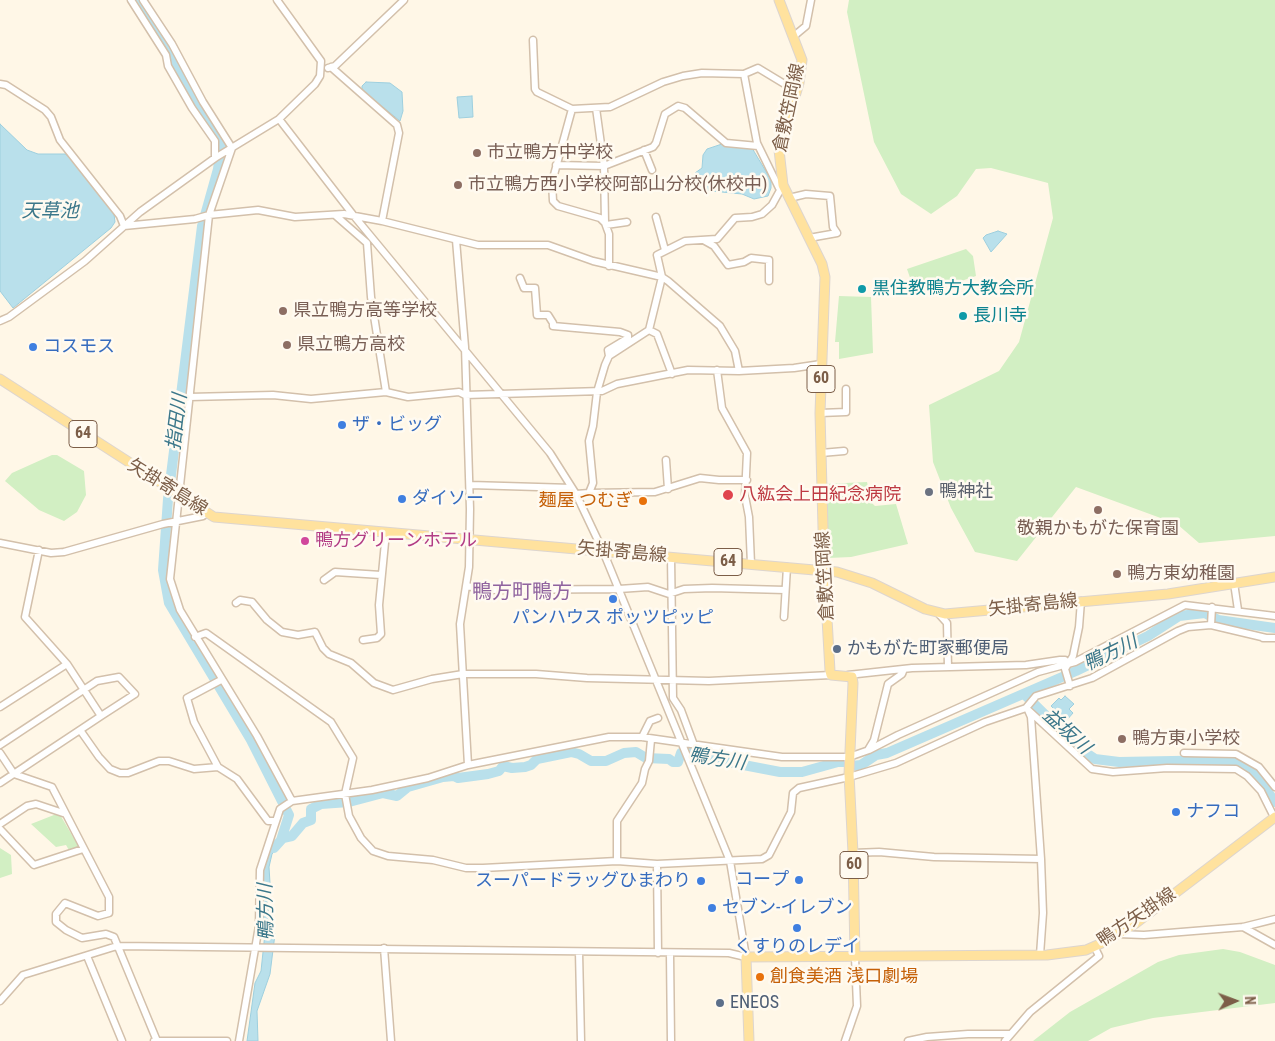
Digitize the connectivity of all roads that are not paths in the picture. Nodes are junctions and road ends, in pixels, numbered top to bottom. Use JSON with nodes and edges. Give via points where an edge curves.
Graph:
{"nodes":[{"id":1,"x":131,"y":0,"type":"edge"},
{"id":2,"x":143,"y":0,"type":"edge"},
{"id":3,"x":277,"y":0,"type":"edge"},
{"id":4,"x":404,"y":0,"type":"edge"},
{"id":5,"x":779,"y":0,"type":"edge"},
{"id":6,"x":811,"y":0,"type":"edge"},
{"id":7,"x":794,"y":36,"type":"junction"},
{"id":8,"x":533,"y":40,"type":"dead end"},
{"id":9,"x":331,"y":67,"type":"junction"},
{"id":10,"x":322,"y":68,"type":"junction"},
{"id":11,"x":744,"y":74,"type":"junction"},
{"id":12,"x":0,"y":84,"type":"edge"},
{"id":13,"x":796,"y":91,"type":"junction"},
{"id":14,"x":572,"y":108,"type":"junction"},
{"id":15,"x":596,"y":108,"type":"junction"},
{"id":16,"x":279,"y":119,"type":"junction"},
{"id":17,"x":758,"y":146,"type":"junction"},
{"id":18,"x":232,"y":148,"type":"junction"},
{"id":19,"x":644,"y":150,"type":"junction"},
{"id":20,"x":215,"y":158,"type":"junction"},
{"id":21,"x":556,"y":165,"type":"junction"},
{"id":22,"x":604,"y":166,"type":"junction"},
{"id":23,"x":652,"y":170,"type":"dead end"},
{"id":24,"x":781,"y":186,"type":"junction"},
{"id":25,"x":789,"y":198,"type":"junction"},
{"id":26,"x":209,"y":215,"type":"junction"},
{"id":27,"x":335,"y":215,"type":"junction"},
{"id":28,"x":354,"y":216,"type":"junction"},
{"id":29,"x":656,"y":217,"type":"dead end"},
{"id":30,"x":382,"y":221,"type":"junction"},
{"id":31,"x":627,"y":222,"type":"dead end"},
{"id":32,"x":605,"y":224,"type":"junction"},
{"id":33,"x":124,"y":226,"type":"junction"},
{"id":34,"x":809,"y":238,"type":"junction"},
{"id":35,"x":456,"y":240,"type":"junction"},
{"id":36,"x":705,"y":242,"type":"junction"},
{"id":37,"x":665,"y":250,"type":"junction"},
{"id":38,"x":609,"y":266,"type":"junction"},
{"id":39,"x":662,"y":277,"type":"junction"},
{"id":40,"x":520,"y":278,"type":"dead end"},
{"id":41,"x":769,"y":281,"type":"dead end"},
{"id":42,"x":0,"y":321,"type":"edge"},
{"id":43,"x":649,"y":330,"type":"junction"},
{"id":44,"x":465,"y":347,"type":"junction"},
{"id":45,"x":609,"y":356,"type":"junction"},
{"id":46,"x":821,"y":364,"type":"junction"},
{"id":47,"x":717,"y":370,"type":"junction"},
{"id":48,"x":739,"y":371,"type":"junction"},
{"id":49,"x":672,"y":374,"type":"junction"},
{"id":50,"x":0,"y":379,"type":"edge"},
{"id":51,"x":846,"y":389,"type":"dead end"},
{"id":52,"x":386,"y":392,"type":"junction"},
{"id":53,"x":597,"y":392,"type":"junction"},
{"id":54,"x":502,"y":393,"type":"junction"},
{"id":55,"x":465,"y":395,"type":"junction"},
{"id":56,"x":189,"y":397,"type":"junction"},
{"id":57,"x":820,"y":413,"type":"junction"},
{"id":58,"x":844,"y":451,"type":"dead end"},
{"id":59,"x":821,"y":453,"type":"junction"},
{"id":60,"x":666,"y":460,"type":"dead end"},
{"id":61,"x":747,"y":480,"type":"junction"},
{"id":62,"x":470,"y":485,"type":"junction"},
{"id":63,"x":668,"y":489,"type":"junction"},
{"id":64,"x":574,"y":491,"type":"junction"},
{"id":65,"x":588,"y":493,"type":"junction"},
{"id":66,"x":178,"y":496,"type":"junction"},
{"id":67,"x":206,"y":513,"type":"junction"},
{"id":68,"x":175,"y":521,"type":"junction"},
{"id":69,"x":386,"y":532,"type":"junction"},
{"id":70,"x":470,"y":540,"type":"junction"},
{"id":71,"x":0,"y":543,"type":"edge"},
{"id":72,"x":38,"y":550,"type":"junction"},
{"id":73,"x":603,"y":551,"type":"junction"},
{"id":74,"x":671,"y":558,"type":"junction"},
{"id":75,"x":751,"y":564,"type":"junction"},
{"id":76,"x":786,"y":567,"type":"junction"},
{"id":77,"x":826,"y":571,"type":"junction"},
{"id":78,"x":381,"y":575,"type":"junction"},
{"id":79,"x":1275,"y":577,"type":"edge"},
{"id":80,"x":324,"y":580,"type":"dead end"},
{"id":81,"x":1234,"y":583,"type":"junction"},
{"id":82,"x":467,"y":586,"type":"junction"},
{"id":83,"x":619,"y":589,"type":"junction"},
{"id":84,"x":786,"y":590,"type":"junction"},
{"id":85,"x":1185,"y":591,"type":"junction"},
{"id":86,"x":672,"y":594,"type":"junction"},
{"id":87,"x":1081,"y":601,"type":"junction"},
{"id":88,"x":236,"y":603,"type":"dead end"},
{"id":89,"x":1185,"y":605,"type":"junction"},
{"id":90,"x":1212,"y":607,"type":"junction"},
{"id":91,"x":1238,"y":610,"type":"junction"},
{"id":92,"x":938,"y":613,"type":"junction"},
{"id":93,"x":1275,"y":616,"type":"edge"},
{"id":94,"x":784,"y":617,"type":"dead end"},
{"id":95,"x":1212,"y":623,"type":"junction"},
{"id":96,"x":196,"y":637,"type":"junction"},
{"id":97,"x":1275,"y":638,"type":"edge"},
{"id":98,"x":363,"y":640,"type":"dead end"},
{"id":99,"x":67,"y":664,"type":"junction"},
{"id":100,"x":1067,"y":666,"type":"junction"},
{"id":101,"x":948,"y":667,"type":"junction"},
{"id":102,"x":904,"y":669,"type":"junction"},
{"id":103,"x":463,"y":674,"type":"junction"},
{"id":104,"x":831,"y":675,"type":"junction"},
{"id":105,"x":848,"y":675,"type":"junction"},
{"id":106,"x":655,"y":678,"type":"junction"},
{"id":107,"x":673,"y":678,"type":"junction"},
{"id":108,"x":221,"y":680,"type":"junction"},
{"id":109,"x":1069,"y":684,"type":"junction"},
{"id":110,"x":84,"y":689,"type":"junction"},
{"id":111,"x":0,"y":707,"type":"edge"},
{"id":112,"x":1027,"y":707,"type":"junction"},
{"id":113,"x":101,"y":716,"type":"junction"},
{"id":114,"x":658,"y":718,"type":"dead end"},
{"id":115,"x":80,"y":730,"type":"junction"},
{"id":116,"x":642,"y":737,"type":"junction"},
{"id":117,"x":651,"y":740,"type":"junction"},
{"id":118,"x":682,"y":744,"type":"junction"},
{"id":119,"x":0,"y":745,"type":"edge"},
{"id":120,"x":694,"y":745,"type":"junction"},
{"id":121,"x":867,"y":751,"type":"junction"},
{"id":122,"x":0,"y":753,"type":"edge"},
{"id":123,"x":1184,"y":753,"type":"dead end"},
{"id":124,"x":849,"y":757,"type":"junction"},
{"id":125,"x":1240,"y":757,"type":"junction"},
{"id":126,"x":468,"y":765,"type":"junction"},
{"id":127,"x":218,"y":768,"type":"junction"},
{"id":128,"x":1236,"y":769,"type":"junction"},
{"id":129,"x":14,"y":774,"type":"junction"},
{"id":130,"x":849,"y":776,"type":"junction"},
{"id":131,"x":0,"y":783,"type":"edge"},
{"id":132,"x":1275,"y":787,"type":"edge"},
{"id":133,"x":345,"y":797,"type":"junction"},
{"id":134,"x":291,"y":802,"type":"junction"},
{"id":135,"x":66,"y":814,"type":"junction"},
{"id":136,"x":1275,"y":818,"type":"edge"},
{"id":137,"x":275,"y":821,"type":"junction"},
{"id":138,"x":0,"y":824,"type":"edge"},
{"id":139,"x":0,"y":829,"type":"edge"},
{"id":140,"x":83,"y":849,"type":"junction"},
{"id":141,"x":853,"y":853,"type":"junction"},
{"id":142,"x":1041,"y":859,"type":"junction"},
{"id":143,"x":617,"y":861,"type":"junction"},
{"id":144,"x":730,"y":861,"type":"junction"},
{"id":145,"x":657,"y":864,"type":"junction"},
{"id":146,"x":1275,"y":919,"type":"edge"},
{"id":147,"x":1243,"y":927,"type":"junction"},
{"id":148,"x":1118,"y":934,"type":"junction"},
{"id":149,"x":1275,"y":945,"type":"edge"},
{"id":150,"x":117,"y":946,"type":"junction"},
{"id":151,"x":257,"y":946,"type":"junction"},
{"id":152,"x":1094,"y":946,"type":"junction"},
{"id":153,"x":384,"y":948,"type":"junction"},
{"id":154,"x":579,"y":952,"type":"junction"},
{"id":155,"x":658,"y":954,"type":"junction"},
{"id":156,"x":670,"y":954,"type":"junction"},
{"id":157,"x":1040,"y":955,"type":"junction"},
{"id":158,"x":87,"y":956,"type":"junction"},
{"id":159,"x":746,"y":956,"type":"junction"},
{"id":160,"x":855,"y":957,"type":"junction"},
{"id":161,"x":0,"y":1001,"type":"edge"},
{"id":162,"x":1010,"y":1034,"type":"junction"},
{"id":163,"x":156,"y":1040,"type":"edge"},
{"id":164,"x":122,"y":1041,"type":"edge"},
{"id":165,"x":227,"y":1041,"type":"edge"},
{"id":166,"x":239,"y":1041,"type":"edge"},
{"id":167,"x":391,"y":1041,"type":"edge"},
{"id":168,"x":581,"y":1041,"type":"edge"},
{"id":169,"x":671,"y":1041,"type":"edge"},
{"id":170,"x":749,"y":1041,"type":"edge"},
{"id":171,"x":845,"y":1041,"type":"edge"},
{"id":172,"x":908,"y":1041,"type":"edge"},
{"id":173,"x":1005,"y":1041,"type":"edge"}],
"edges":[{"from":1,"to":20,"type":"street","via":[[166,55],[168,66],[192,108],[215,141]]},
{"from":2,"to":18,"type":"street"},
{"from":3,"to":10,"type":"street","via":[[317,53]]},
{"from":4,"to":9,"type":"street"},
{"from":5,"to":7,"type":"main road","name":"倉敷笠岡線","number":"60"},
{"from":6,"to":7,"type":"street","via":[[806,26]]},
{"from":7,"to":13,"type":"main road","name":"倉敷笠岡線","number":"60","via":[[802,60]]},
{"from":8,"to":14,"type":"street","via":[[534,89]]},
{"from":9,"to":10,"type":"street"},
{"from":9,"to":30,"type":"street","via":[[397,125],[399,133]]},
{"from":10,"to":16,"type":"street","via":[[315,84]]},
{"from":11,"to":13,"type":"street","via":[[758,68]]},
{"from":11,"to":15,"type":"street","via":[[702,72],[683,76],[618,104]]},
{"from":11,"to":17,"type":"street"},
{"from":12,"to":33,"type":"street","via":[[51,117],[60,140],[120,216]]},
{"from":13,"to":24,"type":"main road","name":"倉敷笠岡線","number":"60","via":[[779,150]]},
{"from":14,"to":15,"type":"street"},
{"from":14,"to":21,"type":"street"},
{"from":15,"to":22,"type":"street"},
{"from":16,"to":18,"type":"street"},
{"from":16,"to":28,"type":"street"},
{"from":17,"to":19,"type":"street","via":[[726,143],[685,108],[678,106],[666,114],[656,144]]},
{"from":17,"to":24,"type":"street"},
{"from":18,"to":20,"type":"street"},
{"from":18,"to":26,"type":"street"},
{"from":19,"to":22,"type":"street"},
{"from":19,"to":23,"type":"street"},
{"from":20,"to":33,"type":"street"},
{"from":21,"to":22,"type":"street"},
{"from":21,"to":32,"type":"street","via":[[552,182],[553,201],[558,206],[600,218]]},
{"from":22,"to":32,"type":"street"},
{"from":24,"to":25,"type":"main road","name":"倉敷笠岡線","number":"60"},
{"from":24,"to":36,"type":"street","via":[[765,212],[736,218],[722,235]]},
{"from":25,"to":34,"type":"main road","name":"倉敷笠岡線","number":"60"},
{"from":25,"to":34,"type":"street","via":[[806,194],[830,196],[836,233]]},
{"from":26,"to":27,"type":"street","via":[[258,210],[295,217]]},
{"from":26,"to":33,"type":"street"},
{"from":26,"to":56,"type":"street"},
{"from":27,"to":28,"type":"street"},
{"from":27,"to":52,"type":"street","via":[[367,243],[371,297]]},
{"from":28,"to":30,"type":"street"},
{"from":28,"to":44,"type":"street"},
{"from":29,"to":37,"type":"street"},
{"from":30,"to":35,"type":"street"},
{"from":31,"to":32,"type":"street"},
{"from":32,"to":38,"type":"street","via":[[609,234]]},
{"from":33,"to":42,"type":"street","via":[[85,261]]},
{"from":34,"to":46,"type":"main road","name":"倉敷笠岡線","number":"60","via":[[825,276]]},
{"from":35,"to":38,"type":"street","via":[[478,245],[548,245]]},
{"from":35,"to":44,"type":"street"},
{"from":36,"to":37,"type":"street","via":[[685,241]]},
{"from":36,"to":41,"type":"street","via":[[714,246],[728,265],[751,258],[769,260]]},
{"from":37,"to":39,"type":"street","via":[[657,255]]},
{"from":38,"to":39,"type":"street"},
{"from":39,"to":43,"type":"street"},
{"from":39,"to":48,"type":"street","via":[[720,326],[735,351]]},
{"from":40,"to":45,"type":"street","via":[[524,288],[536,288],[537,315],[548,316],[553,326],[628,335],[608,350]]},
{"from":43,"to":45,"type":"street"},
{"from":43,"to":49,"type":"street","via":[[657,334]]},
{"from":44,"to":54,"type":"street"},
{"from":44,"to":55,"type":"street"},
{"from":45,"to":53,"type":"street"},
{"from":46,"to":48,"type":"street"},
{"from":46,"to":57,"type":"main road","name":"倉敷笠岡線","number":"60"},
{"from":47,"to":48,"type":"street"},
{"from":47,"to":49,"type":"street","via":[[688,370]]},
{"from":47,"to":61,"type":"street","via":[[722,408],[748,453]]},
{"from":49,"to":53,"type":"street","via":[[617,384]]},
{"from":50,"to":66,"type":"main road","name":"矢掛寄島線","number":"64"},
{"from":51,"to":57,"type":"street","via":[[846,412]]},
{"from":52,"to":55,"type":"street","via":[[408,397],[458,392]]},
{"from":52,"to":56,"type":"street","via":[[312,399],[273,395]]},
{"from":53,"to":54,"type":"street"},
{"from":53,"to":65,"type":"street","via":[[589,441],[594,473]]},
{"from":54,"to":55,"type":"street"},
{"from":54,"to":64,"type":"street","via":[[550,453]]},
{"from":55,"to":62,"type":"street"},
{"from":56,"to":66,"type":"street"},
{"from":57,"to":59,"type":"main road","name":"倉敷笠岡線","number":"60"},
{"from":58,"to":59,"type":"street"},
{"from":59,"to":77,"type":"main road","name":"倉敷笠岡線","number":"60"},
{"from":60,"to":63,"type":"street"},
{"from":61,"to":63,"type":"street","via":[[700,478]]},
{"from":61,"to":75,"type":"street","via":[[745,496]]},
{"from":62,"to":64,"type":"street"},
{"from":62,"to":70,"type":"street"},
{"from":63,"to":65,"type":"street"},
{"from":64,"to":65,"type":"street"},
{"from":64,"to":73,"type":"street"},
{"from":66,"to":67,"type":"main road","name":"矢掛寄島線","number":"64"},
{"from":66,"to":68,"type":"street"},
{"from":67,"to":68,"type":"street"},
{"from":67,"to":69,"type":"main road","name":"矢掛寄島線","number":"64","via":[[214,517]]},
{"from":68,"to":72,"type":"street","via":[[64,552]]},
{"from":68,"to":96,"type":"street","via":[[170,579],[180,610]]},
{"from":69,"to":70,"type":"main road","name":"矢掛寄島線","number":"64"},
{"from":69,"to":78,"type":"street"},
{"from":70,"to":73,"type":"main road","name":"矢掛寄島線","number":"64"},
{"from":70,"to":82,"type":"street"},
{"from":71,"to":72,"type":"street"},
{"from":72,"to":99,"type":"street","via":[[25,617]]},
{"from":73,"to":74,"type":"main road","name":"矢掛寄島線","number":"64"},
{"from":73,"to":83,"type":"street"},
{"from":74,"to":75,"type":"main road","name":"矢掛寄島線","number":"64"},
{"from":74,"to":86,"type":"street"},
{"from":75,"to":76,"type":"main road","name":"矢掛寄島線","number":"64"},
{"from":76,"to":77,"type":"main road","name":"矢掛寄島線","number":"64"},
{"from":76,"to":84,"type":"street"},
{"from":77,"to":92,"type":"main road","name":"矢掛寄島線","number":"64","via":[[858,578]]},
{"from":77,"to":104,"type":"main road","name":"倉敷笠岡線","number":"60"},
{"from":78,"to":80,"type":"street","via":[[335,572]]},
{"from":78,"to":98,"type":"street","via":[[381,634],[380,637]]},
{"from":79,"to":81,"type":"main road","name":"矢掛寄島線","number":"64"},
{"from":81,"to":85,"type":"main road","name":"矢掛寄島線","number":"64"},
{"from":81,"to":91,"type":"street"},
{"from":82,"to":83,"type":"street","via":[[487,590]]},
{"from":82,"to":103,"type":"street","via":[[460,624]]},
{"from":83,"to":86,"type":"street","via":[[648,587]]},
{"from":83,"to":106,"type":"street"},
{"from":84,"to":86,"type":"street","via":[[712,588],[684,589]]},
{"from":84,"to":94,"type":"street"},
{"from":85,"to":87,"type":"main road","name":"矢掛寄島線","number":"64"},
{"from":85,"to":89,"type":"street"},
{"from":86,"to":107,"type":"street"},
{"from":87,"to":92,"type":"main road","name":"矢掛寄島線","number":"64"},
{"from":87,"to":100,"type":"street","via":[[1079,627]]},
{"from":88,"to":103,"type":"street","via":[[240,600],[252,602],[282,632],[298,635],[315,632],[329,654],[351,663],[374,683],[393,690]]},
{"from":89,"to":90,"type":"street"},
{"from":89,"to":100,"type":"street"},
{"from":90,"to":91,"type":"street"},
{"from":90,"to":95,"type":"street"},
{"from":91,"to":93,"type":"street"},
{"from":92,"to":101,"type":"street","via":[[947,623]]},
{"from":95,"to":97,"type":"street","via":[[1266,638],[1263,638]]},
{"from":95,"to":109,"type":"street","via":[[1178,631],[1092,678]]},
{"from":96,"to":108,"type":"street"},
{"from":96,"to":133,"type":"street","via":[[206,633],[331,722],[353,758]]},
{"from":99,"to":110,"type":"street"},
{"from":99,"to":111,"type":"street"},
{"from":100,"to":101,"type":"street","via":[[1065,660],[1060,660],[1007,667]]},
{"from":100,"to":109,"type":"street"},
{"from":100,"to":121,"type":"street","via":[[1038,672]]},
{"from":101,"to":102,"type":"street"},
{"from":102,"to":105,"type":"street"},
{"from":102,"to":121,"type":"street","via":[[888,684],[874,740]]},
{"from":103,"to":106,"type":"street"},
{"from":103,"to":126,"type":"street"},
{"from":104,"to":105,"type":"main road"},
{"from":104,"to":107,"type":"street","via":[[738,680]]},
{"from":105,"to":124,"type":"main road","number":"60","via":[[853,683]]},
{"from":106,"to":107,"type":"street"},
{"from":106,"to":118,"type":"street"},
{"from":107,"to":120,"type":"street","via":[[673,698]]},
{"from":108,"to":127,"type":"street","via":[[187,698],[194,722]]},
{"from":108,"to":134,"type":"street","via":[[257,736]]},
{"from":109,"to":112,"type":"street","via":[[1036,696]]},
{"from":110,"to":113,"type":"street"},
{"from":110,"to":113,"type":"street","via":[[97,681],[119,677],[135,694]]},
{"from":110,"to":119,"type":"street"},
{"from":112,"to":128,"type":"street","via":[[1092,768],[1113,772],[1167,768]]},
{"from":112,"to":130,"type":"street","via":[[985,722],[896,763]]},
{"from":112,"to":142,"type":"street","via":[[1031,717]]},
{"from":113,"to":115,"type":"street"},
{"from":114,"to":116,"type":"street","via":[[650,721]]},
{"from":115,"to":127,"type":"street","via":[[99,758],[120,773],[159,761],[194,769]]},
{"from":115,"to":129,"type":"street"},
{"from":116,"to":117,"type":"street"},
{"from":116,"to":126,"type":"street","via":[[609,737]]},
{"from":117,"to":118,"type":"street"},
{"from":117,"to":143,"type":"street","via":[[642,783],[617,821]]},
{"from":118,"to":120,"type":"street"},
{"from":118,"to":144,"type":"street"},
{"from":120,"to":124,"type":"street","via":[[782,757]]},
{"from":121,"to":124,"type":"street"},
{"from":122,"to":129,"type":"street"},
{"from":123,"to":125,"type":"street","via":[[1229,753]]},
{"from":124,"to":130,"type":"main road","number":"60"},
{"from":125,"to":128,"type":"street"},
{"from":125,"to":132,"type":"street","via":[[1260,767]]},
{"from":126,"to":133,"type":"street","via":[[428,778]]},
{"from":127,"to":137,"type":"street","via":[[237,780],[268,821]]},
{"from":128,"to":136,"type":"street","via":[[1262,791]]},
{"from":129,"to":131,"type":"street"},
{"from":129,"to":135,"type":"street","via":[[52,787]]},
{"from":130,"to":141,"type":"main road","number":"60"},
{"from":130,"to":144,"type":"street","via":[[799,788],[793,793],[792,812],[769,856]]},
{"from":133,"to":134,"type":"street"},
{"from":133,"to":143,"type":"street","via":[[349,816],[361,838],[373,851],[381,854],[483,868]]},
{"from":134,"to":137,"type":"street","via":[[280,810]]},
{"from":135,"to":138,"type":"street","via":[[36,804]]},
{"from":135,"to":140,"type":"street"},
{"from":136,"to":148,"type":"main road","name":"鴨方矢掛線"},
{"from":137,"to":151,"type":"street","via":[[260,870]]},
{"from":139,"to":140,"type":"street","via":[[34,865]]},
{"from":140,"to":150,"type":"street","via":[[109,898],[108,913],[98,916],[65,903],[56,914],[56,922],[82,938],[106,934],[114,937]]},
{"from":141,"to":142,"type":"street"},
{"from":141,"to":160,"type":"main road","number":"60"},
{"from":142,"to":157,"type":"street","via":[[1043,913]]},
{"from":143,"to":145,"type":"street"},
{"from":144,"to":145,"type":"street"},
{"from":144,"to":159,"type":"street"},
{"from":145,"to":155,"type":"street"},
{"from":146,"to":147,"type":"street"},
{"from":147,"to":148,"type":"street"},
{"from":147,"to":149,"type":"street"},
{"from":148,"to":152,"type":"main road","name":"鴨方矢掛線"},
{"from":150,"to":151,"type":"street"},
{"from":150,"to":158,"type":"street"},
{"from":150,"to":163,"type":"street"},
{"from":151,"to":153,"type":"street"},
{"from":151,"to":166,"type":"street"},
{"from":152,"to":157,"type":"main road","name":"鴨方矢掛線","via":[[1068,953]]},
{"from":152,"to":162,"type":"street","via":[[1099,956],[1030,1012]]},
{"from":153,"to":154,"type":"street"},
{"from":153,"to":167,"type":"street"},
{"from":154,"to":155,"type":"street"},
{"from":154,"to":168,"type":"street"},
{"from":155,"to":156,"type":"street"},
{"from":156,"to":159,"type":"street","via":[[730,953]]},
{"from":156,"to":169,"type":"street"},
{"from":157,"to":160,"type":"main road","name":"鴨方矢掛線"},
{"from":158,"to":161,"type":"street","via":[[23,975]]},
{"from":158,"to":164,"type":"street"},
{"from":159,"to":160,"type":"main road"},
{"from":159,"to":170,"type":"main road"},
{"from":160,"to":171,"type":"street","via":[[857,1006]]},
{"from":162,"to":172,"type":"street","via":[[968,1034]]},
{"from":162,"to":173,"type":"street"},
{"from":163,"to":165,"type":"street"}]}
